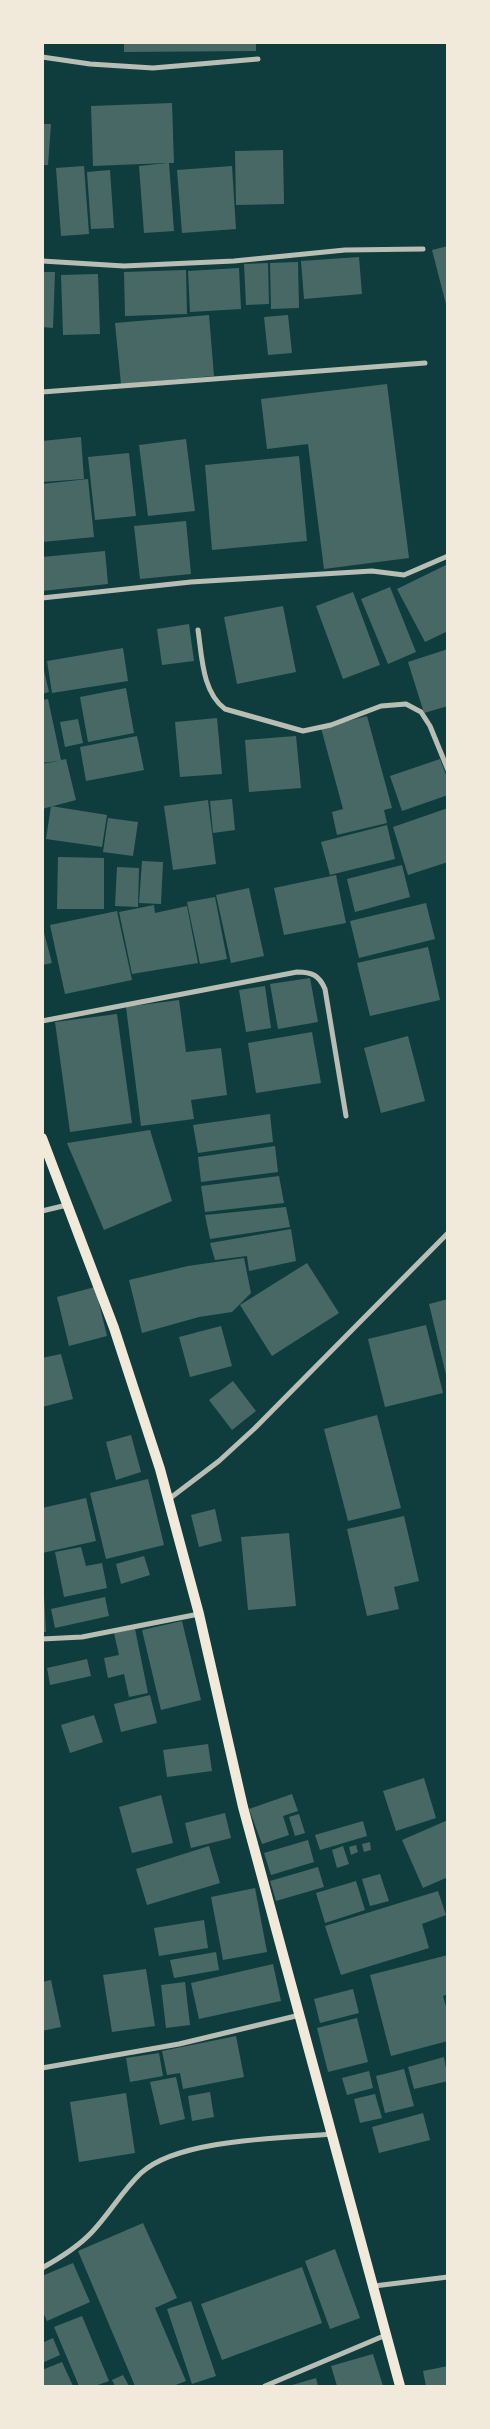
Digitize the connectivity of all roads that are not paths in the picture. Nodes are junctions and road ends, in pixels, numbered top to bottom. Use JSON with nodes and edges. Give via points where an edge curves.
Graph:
{"nodes":[{"id":1,"x":42,"y":57,"type":"edge"},
{"id":2,"x":258,"y":59,"type":"dead end"},
{"id":3,"x":423,"y":249,"type":"dead end"},
{"id":4,"x":42,"y":261,"type":"edge"},
{"id":5,"x":424,"y":364,"type":"dead end"},
{"id":6,"x":42,"y":392,"type":"edge"},
{"id":7,"x":448,"y":556,"type":"edge"},
{"id":8,"x":42,"y":598,"type":"edge"},
{"id":9,"x":198,"y":630,"type":"dead end"},
{"id":10,"x":448,"y":770,"type":"edge"},
{"id":11,"x":42,"y":1021,"type":"edge"},
{"id":12,"x":346,"y":1116,"type":"dead end"},
{"id":13,"x":42,"y":1138,"type":"edge"},
{"id":14,"x":68,"y":1205,"type":"junction"},
{"id":15,"x":42,"y":1210,"type":"edge"},
{"id":16,"x":448,"y":1233,"type":"edge"},
{"id":17,"x":168,"y":1499,"type":"junction"},
{"id":18,"x":199,"y":1614,"type":"junction"},
{"id":19,"x":42,"y":1639,"type":"edge"},
{"id":20,"x":301,"y":2015,"type":"junction"},
{"id":21,"x":42,"y":2068,"type":"edge"},
{"id":22,"x":333,"y":2134,"type":"junction"},
{"id":23,"x":42,"y":2268,"type":"edge"},
{"id":24,"x":448,"y":2277,"type":"edge"},
{"id":25,"x":374,"y":2286,"type":"junction"},
{"id":26,"x":387,"y":2335,"type":"junction"},
{"id":27,"x":265,"y":2386,"type":"edge"},
{"id":28,"x":400,"y":2386,"type":"edge"}],
"edges":[{"from":1,"to":2,"type":"street","via":[[153,68]]},
{"from":3,"to":4,"type":"street","via":[[345,250],[234,261],[124,266]]},
{"from":5,"to":6,"type":"street"},
{"from":7,"to":8,"type":"street","via":[[404,575],[372,571],[200,581]]},
{"from":9,"to":10,"type":"street","via":[[210,691],[215,701],[225,709],[303,731],[331,725],[381,706],[406,704],[421,712],[430,726]]},
{"from":11,"to":12,"type":"street","via":[[297,972],[315,974],[325,989]]},
{"from":13,"to":14,"type":"main road"},
{"from":14,"to":15,"type":"street"},
{"from":14,"to":17,"type":"main road","via":[[134,1384]]},
{"from":16,"to":17,"type":"street","via":[[255,1428],[219,1461]]},
{"from":17,"to":18,"type":"main road"},
{"from":18,"to":19,"type":"street","via":[[82,1637]]},
{"from":18,"to":20,"type":"main road","via":[[246,1816]]},
{"from":20,"to":21,"type":"street","via":[[179,2044]]},
{"from":20,"to":22,"type":"main road"},
{"from":22,"to":23,"type":"street","via":[[213,2145],[159,2160],[125,2189],[91,2234]]},
{"from":22,"to":25,"type":"main road"},
{"from":24,"to":25,"type":"street"},
{"from":25,"to":26,"type":"main road"},
{"from":26,"to":27,"type":"street"},
{"from":26,"to":28,"type":"main road"}]}
